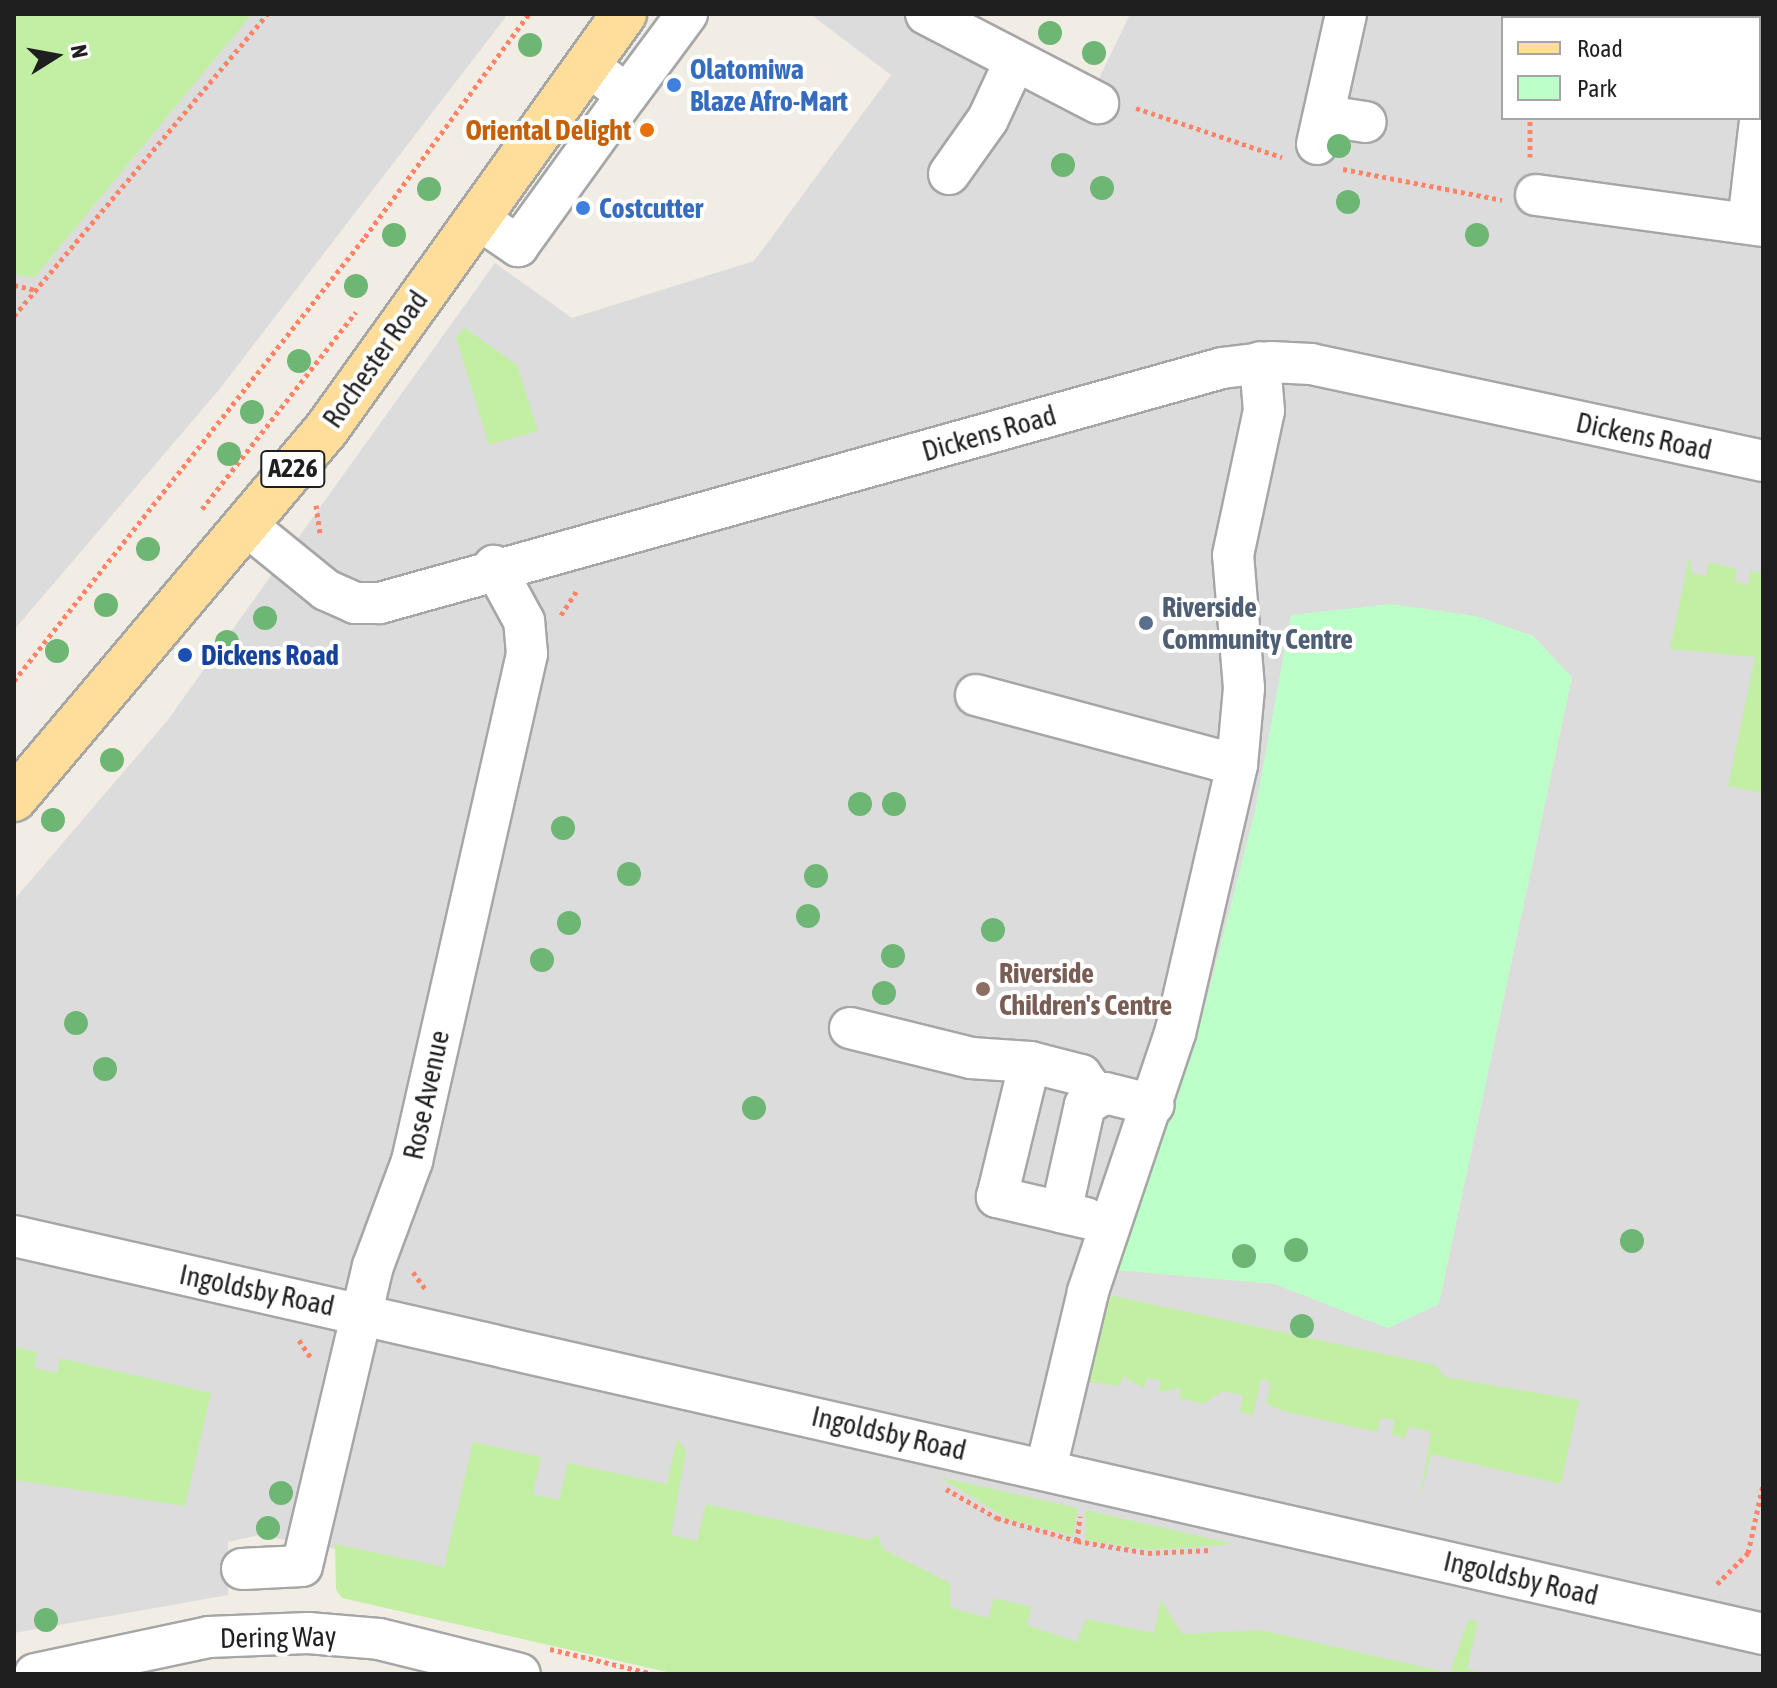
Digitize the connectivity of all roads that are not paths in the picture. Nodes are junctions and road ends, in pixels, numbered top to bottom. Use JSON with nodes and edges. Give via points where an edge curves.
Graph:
{"nodes":[{"id":1,"x":624,"y":14,"type":"edge"},
{"id":2,"x":687,"y":14,"type":"edge"},
{"id":3,"x":926,"y":14,"type":"edge"},
{"id":4,"x":1346,"y":14,"type":"edge"},
{"id":5,"x":587,"y":65,"type":"junction"},
{"id":6,"x":1013,"y":65,"type":"junction"},
{"id":7,"x":627,"y":95,"type":"junction"},
{"id":8,"x":1763,"y":95,"type":"edge"},
{"id":9,"x":1098,"y":103,"type":"dead end"},
{"id":10,"x":1366,"y":122,"type":"dead end"},
{"id":11,"x":949,"y":174,"type":"dead end"},
{"id":12,"x":1536,"y":195,"type":"dead end"},
{"id":13,"x":477,"y":218,"type":"junction"},
{"id":14,"x":1755,"y":225,"type":"edge"},
{"id":15,"x":1260,"y":362,"type":"junction"},
{"id":16,"x":1763,"y":461,"type":"edge"},
{"id":17,"x":246,"y":525,"type":"junction"},
{"id":18,"x":494,"y":566,"type":"junction"},
{"id":19,"x":976,"y":695,"type":"dead end"},
{"id":20,"x":1237,"y":765,"type":"junction"},
{"id":21,"x":14,"y":799,"type":"edge"},
{"id":22,"x":850,"y":1028,"type":"dead end"},
{"id":23,"x":1030,"y":1062,"type":"junction"},
{"id":24,"x":1096,"y":1096,"type":"junction"},
{"id":25,"x":1154,"y":1105,"type":"junction"},
{"id":26,"x":1061,"y":1212,"type":"junction"},
{"id":27,"x":1113,"y":1224,"type":"junction"},
{"id":28,"x":14,"y":1236,"type":"edge"},
{"id":29,"x":361,"y":1313,"type":"junction"},
{"id":30,"x":1046,"y":1468,"type":"junction"},
{"id":31,"x":242,"y":1569,"type":"dead end"},
{"id":32,"x":1762,"y":1627,"type":"edge"},
{"id":33,"x":426,"y":1662,"type":"edge"},
{"id":34,"x":35,"y":1674,"type":"edge"},
{"id":35,"x":520,"y":1674,"type":"edge"}],
"edges":[{"from":1,"to":5,"type":"main road","name":"Rochester Road","number":"A226"},
{"from":2,"to":7,"type":"street"},
{"from":3,"to":6,"type":"street"},
{"from":4,"to":10,"type":"street","via":[[1321,130]]},
{"from":5,"to":7,"type":"street"},
{"from":5,"to":13,"type":"main road","name":"Rochester Road","number":"A226"},
{"from":6,"to":9,"type":"street"},
{"from":6,"to":11,"type":"street"},
{"from":7,"to":13,"type":"street","via":[[518,246]]},
{"from":8,"to":14,"type":"street"},
{"from":12,"to":14,"type":"street"},
{"from":13,"to":17,"type":"main road","name":"Rochester Road","number":"A226","via":[[326,430]]},
{"from":15,"to":16,"type":"street","name":"Dickens Road","via":[[1311,364]]},
{"from":15,"to":18,"type":"street","name":"Dickens Road"},
{"from":15,"to":20,"type":"street","via":[[1264,411],[1233,555],[1244,688]]},
{"from":17,"to":18,"type":"street","name":"Dickens Road","via":[[315,583],[355,603],[388,601]]},
{"from":17,"to":21,"type":"main road","name":"Rochester Road","number":"A226"},
{"from":18,"to":29,"type":"street","name":"Rose Avenue","via":[[528,635],[513,741],[400,1208],[377,1253]]},
{"from":19,"to":20,"type":"street"},
{"from":20,"to":25,"type":"street"},
{"from":22,"to":23,"type":"street","via":[[971,1058]]},
{"from":23,"to":24,"type":"street","via":[[1081,1075]]},
{"from":23,"to":26,"type":"street","via":[[997,1197]]},
{"from":24,"to":25,"type":"street"},
{"from":24,"to":26,"type":"street","via":[[1085,1105]]},
{"from":25,"to":27,"type":"street"},
{"from":26,"to":27,"type":"street"},
{"from":27,"to":30,"type":"street","via":[[1088,1292]]},
{"from":28,"to":29,"type":"street","name":"Ingoldsby Road"},
{"from":29,"to":30,"type":"street","name":"Ingoldsby Road"},
{"from":29,"to":31,"type":"street","name":"Rose Avenue","via":[[302,1566]]},
{"from":30,"to":32,"type":"street","name":"Ingoldsby Road"},
{"from":33,"to":34,"type":"street","name":"Dering Way","via":[[326,1634],[209,1637]]},
{"from":33,"to":35,"type":"street","name":"Dering Way"}]}
